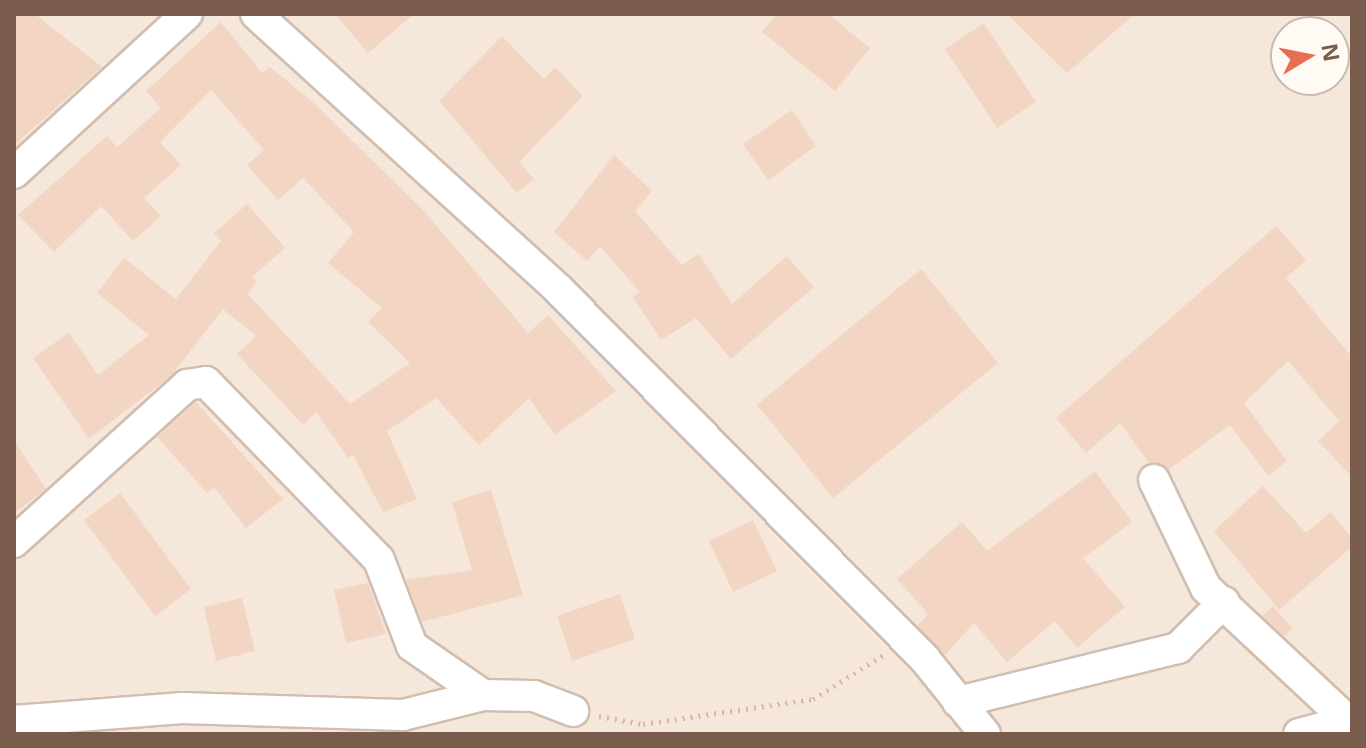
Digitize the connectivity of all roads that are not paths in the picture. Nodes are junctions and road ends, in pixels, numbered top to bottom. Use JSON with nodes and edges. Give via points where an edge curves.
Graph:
{"nodes":[{"id":1,"x":187,"y":14,"type":"edge"},
{"id":2,"x":256,"y":14,"type":"edge"},
{"id":3,"x":14,"y":173,"type":"edge"},
{"id":4,"x":1154,"y":480,"type":"dead end"},
{"id":5,"x":14,"y":542,"type":"edge"},
{"id":6,"x":1224,"y":602,"type":"junction"},
{"id":7,"x":483,"y":695,"type":"junction"},
{"id":8,"x":958,"y":702,"type":"junction"},
{"id":9,"x":573,"y":711,"type":"road end"},
{"id":10,"x":14,"y":721,"type":"edge"},
{"id":11,"x":1331,"y":727,"type":"edge"},
{"id":12,"x":985,"y":734,"type":"edge"}],
"edges":[{"from":1,"to":3,"type":"street"},
{"from":2,"to":8,"type":"street","via":[[558,289],[906,640]]},
{"from":4,"to":6,"type":"street","via":[[1206,588]]},
{"from":5,"to":7,"type":"street","via":[[187,385],[206,382],[379,560],[412,646]]},
{"from":6,"to":8,"type":"street","via":[[1178,648]]},
{"from":6,"to":11,"type":"street"},
{"from":7,"to":9,"type":"street","via":[[534,696]]},
{"from":7,"to":10,"type":"street","via":[[403,715],[182,708]]},
{"from":8,"to":12,"type":"street"}]}
